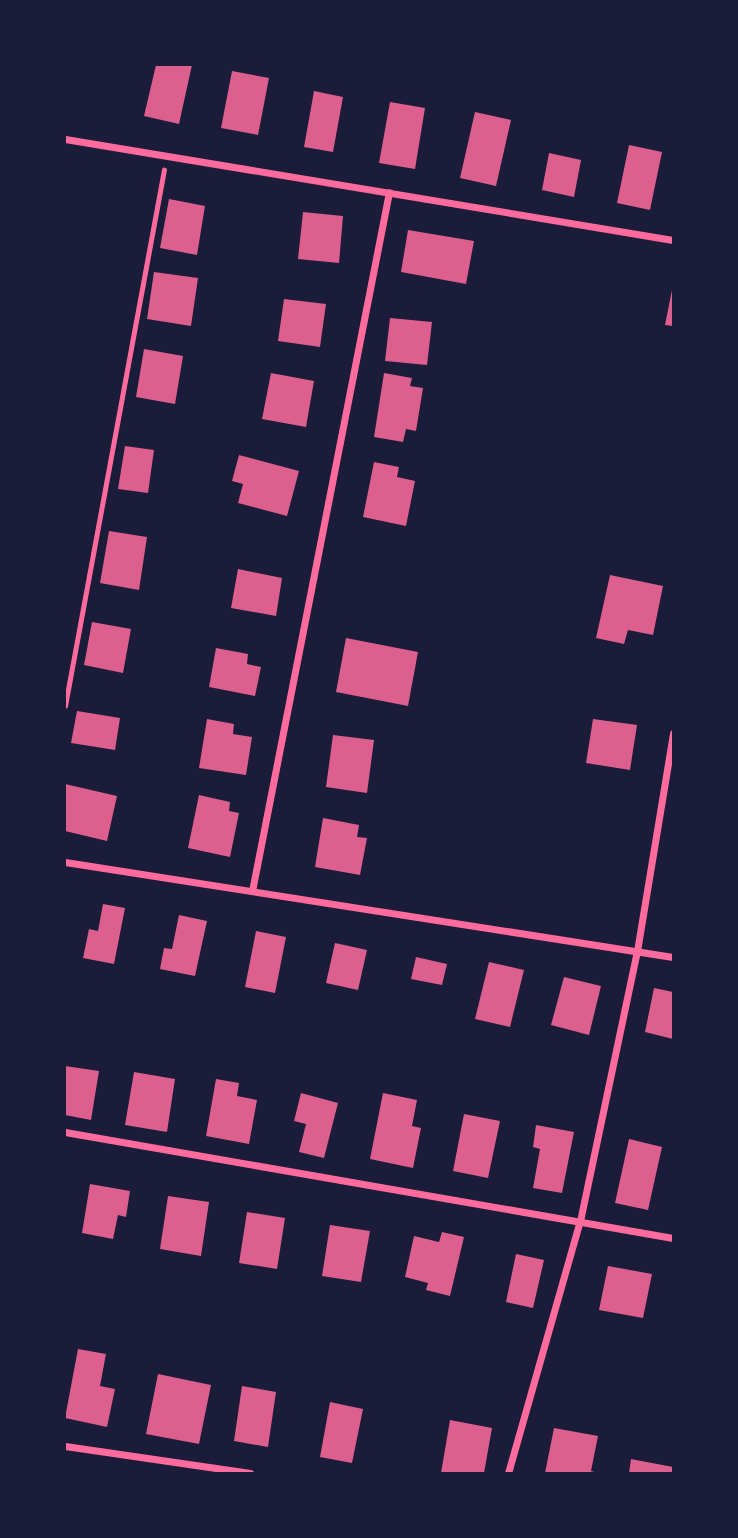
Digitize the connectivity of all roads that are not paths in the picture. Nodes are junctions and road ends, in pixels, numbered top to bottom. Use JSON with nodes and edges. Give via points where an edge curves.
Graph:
{"nodes":[{"id":1,"x":65,"y":139,"type":"edge"},
{"id":2,"x":389,"y":192,"type":"junction"},
{"id":3,"x":673,"y":240,"type":"edge"},
{"id":4,"x":673,"y":733,"type":"edge"},
{"id":5,"x":65,"y":862,"type":"edge"},
{"id":6,"x":252,"y":891,"type":"junction"},
{"id":7,"x":637,"y":951,"type":"junction"},
{"id":8,"x":673,"y":957,"type":"edge"},
{"id":9,"x":65,"y":1132,"type":"edge"},
{"id":10,"x":580,"y":1221,"type":"junction"},
{"id":11,"x":673,"y":1238,"type":"edge"},
{"id":12,"x":65,"y":1446,"type":"edge"},
{"id":13,"x":250,"y":1473,"type":"edge"},
{"id":14,"x":508,"y":1473,"type":"edge"}],
"edges":[{"from":1,"to":2,"type":"street"},
{"from":2,"to":3,"type":"street"},
{"from":2,"to":6,"type":"street"},
{"from":4,"to":7,"type":"street"},
{"from":5,"to":6,"type":"street"},
{"from":6,"to":7,"type":"street"},
{"from":7,"to":8,"type":"street"},
{"from":7,"to":10,"type":"street"},
{"from":9,"to":10,"type":"street"},
{"from":10,"to":11,"type":"street"},
{"from":10,"to":14,"type":"street"},
{"from":12,"to":13,"type":"street"}]}
